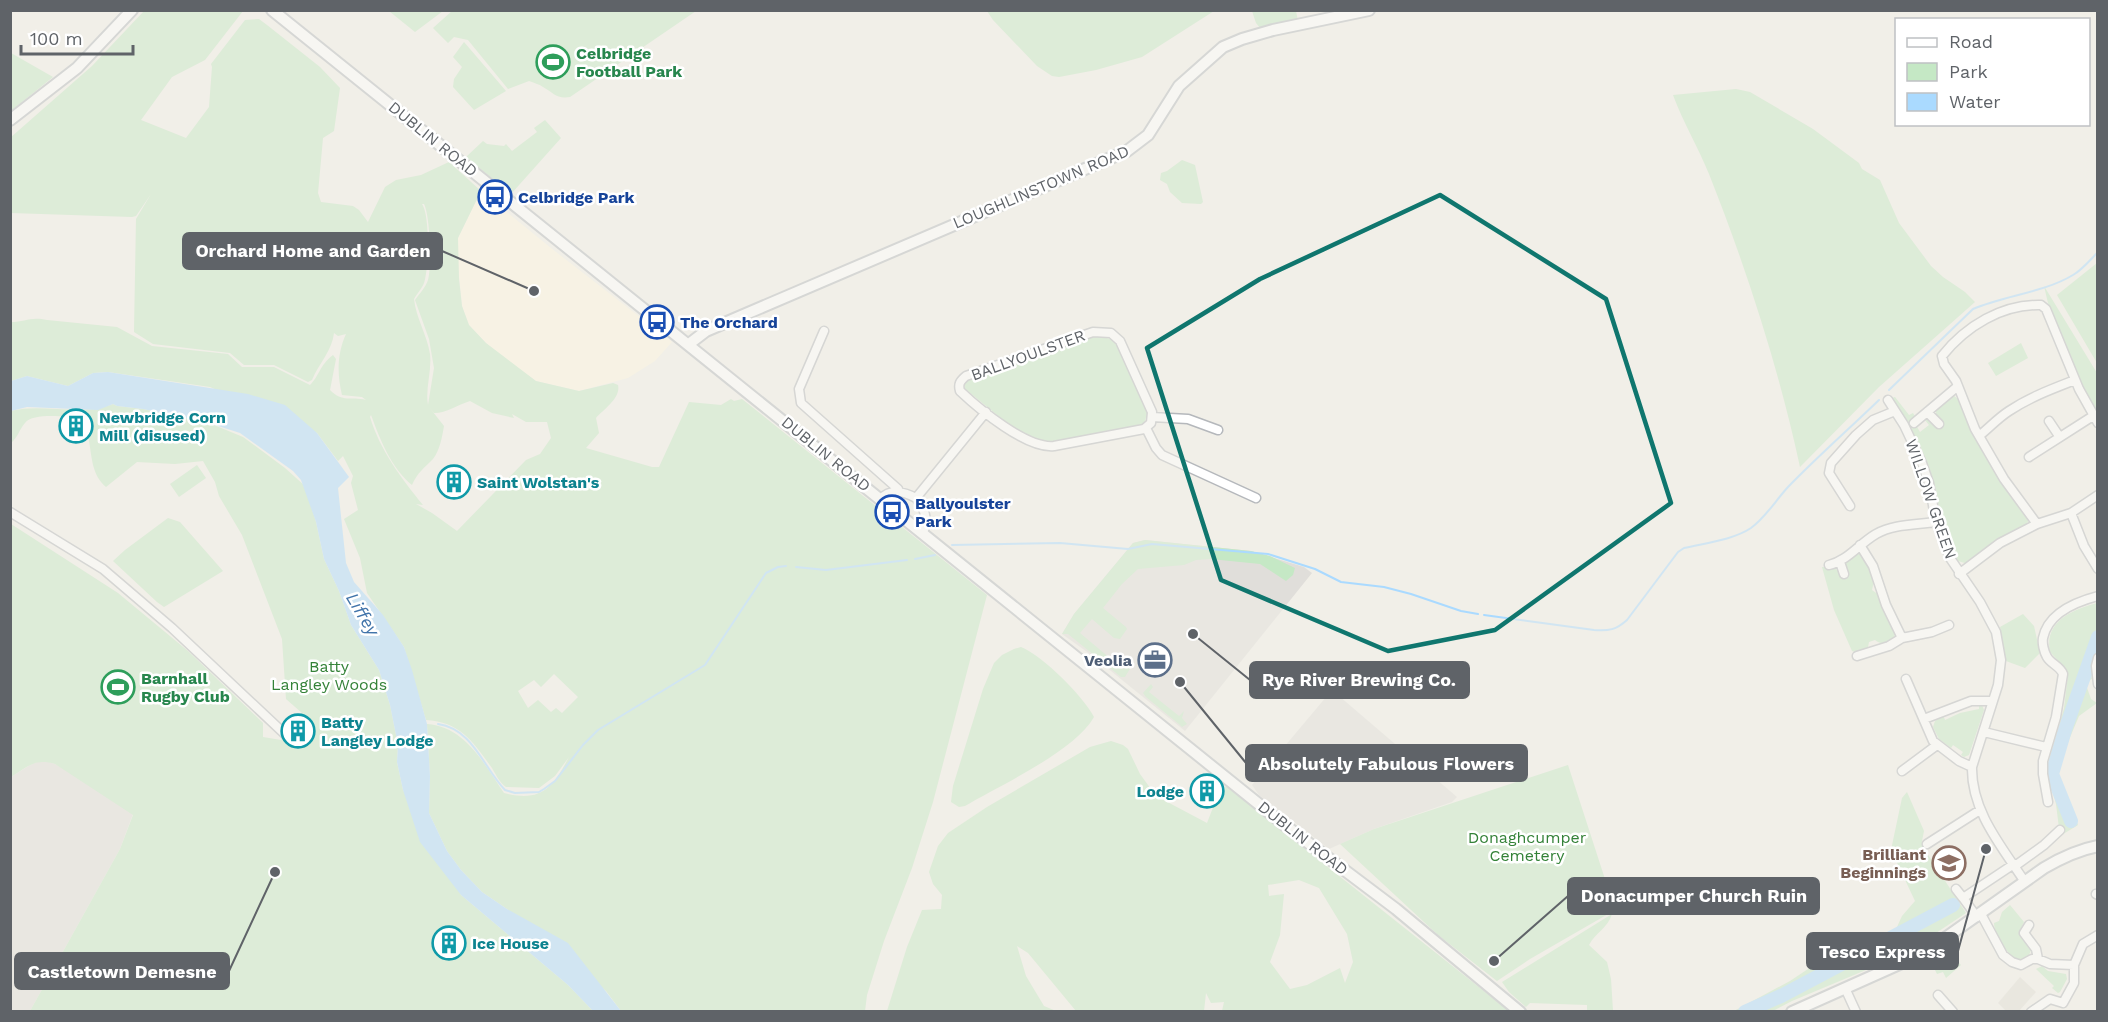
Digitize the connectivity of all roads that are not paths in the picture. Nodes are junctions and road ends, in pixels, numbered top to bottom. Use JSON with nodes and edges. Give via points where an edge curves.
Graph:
{"nodes":[{"id":1,"x":132,"y":10,"type":"edge"},
{"id":2,"x":272,"y":10,"type":"edge"},
{"id":3,"x":1368,"y":10,"type":"edge"},
{"id":4,"x":10,"y":120,"type":"edge"},
{"id":5,"x":824,"y":331,"type":"dead end"},
{"id":6,"x":689,"y":344,"type":"junction"},
{"id":7,"x":2075,"y":380,"type":"junction"},
{"id":8,"x":1958,"y":386,"type":"junction"},
{"id":9,"x":1888,"y":400,"type":"dead end"},
{"id":10,"x":1895,"y":411,"type":"junction"},
{"id":11,"x":986,"y":412,"type":"junction"},
{"id":12,"x":1928,"y":412,"type":"junction"},
{"id":13,"x":1152,"y":417,"type":"junction"},
{"id":14,"x":2095,"y":419,"type":"edge"},
{"id":15,"x":2049,"y":421,"type":"dead end"},
{"id":16,"x":1914,"y":423,"type":"dead end"},
{"id":17,"x":1938,"y":424,"type":"dead end"},
{"id":18,"x":1146,"y":428,"type":"junction"},
{"id":19,"x":1218,"y":430,"type":"dead end"},
{"id":20,"x":1979,"y":436,"type":"junction"},
{"id":21,"x":2059,"y":436,"type":"junction"},
{"id":22,"x":2029,"y":457,"type":"dead end"},
{"id":23,"x":897,"y":492,"type":"junction"},
{"id":24,"x":2097,"y":495,"type":"edge"},
{"id":25,"x":916,"y":498,"type":"junction"},
{"id":26,"x":1256,"y":498,"type":"dead end"},
{"id":27,"x":881,"y":499,"type":"junction"},
{"id":28,"x":1850,"y":506,"type":"dead end"},
{"id":29,"x":10,"y":513,"type":"edge"},
{"id":30,"x":2071,"y":513,"type":"junction"},
{"id":31,"x":1936,"y":522,"type":"junction"},
{"id":32,"x":2037,"y":524,"type":"junction"},
{"id":33,"x":922,"y":533,"type":"junction"},
{"id":34,"x":1860,"y":544,"type":"junction"},
{"id":35,"x":1840,"y":562,"type":"junction"},
{"id":36,"x":1828,"y":565,"type":"dead end"},
{"id":37,"x":2097,"y":569,"type":"edge"},
{"id":38,"x":1844,"y":574,"type":"dead end"},
{"id":39,"x":1959,"y":574,"type":"junction"},
{"id":40,"x":2097,"y":596,"type":"edge"},
{"id":41,"x":1949,"y":625,"type":"dead end"},
{"id":42,"x":1902,"y":638,"type":"junction"},
{"id":43,"x":1857,"y":656,"type":"dead end"},
{"id":44,"x":2097,"y":658,"type":"edge"},
{"id":45,"x":1905,"y":679,"type":"dead end"},
{"id":46,"x":2097,"y":684,"type":"edge"},
{"id":47,"x":1992,"y":701,"type":"junction"},
{"id":48,"x":1924,"y":719,"type":"junction"},
{"id":49,"x":1984,"y":732,"type":"junction"},
{"id":50,"x":289,"y":738,"type":"dead end"},
{"id":51,"x":1937,"y":745,"type":"junction"},
{"id":52,"x":2046,"y":747,"type":"junction"},
{"id":53,"x":1972,"y":767,"type":"junction"},
{"id":54,"x":1902,"y":771,"type":"dead end"},
{"id":55,"x":2048,"y":802,"type":"dead end"},
{"id":56,"x":1980,"y":810,"type":"junction"},
{"id":57,"x":2060,"y":830,"type":"dead end"},
{"id":58,"x":1927,"y":844,"type":"dead end"},
{"id":59,"x":2097,"y":846,"type":"edge"},
{"id":60,"x":2014,"y":865,"type":"junction"},
{"id":61,"x":2025,"y":882,"type":"junction"},
{"id":62,"x":1956,"y":889,"type":"dead end"},
{"id":63,"x":1963,"y":898,"type":"junction"},
{"id":64,"x":1979,"y":915,"type":"junction"},
{"id":65,"x":2029,"y":925,"type":"dead end"},
{"id":66,"x":2097,"y":935,"type":"edge"},
{"id":67,"x":2038,"y":959,"type":"junction"},
{"id":68,"x":2074,"y":965,"type":"junction"},
{"id":69,"x":1845,"y":988,"type":"junction"},
{"id":70,"x":1938,"y":995,"type":"dead end"},
{"id":71,"x":2063,"y":1003,"type":"junction"},
{"id":72,"x":1520,"y":1011,"type":"edge"},
{"id":73,"x":1792,"y":1011,"type":"edge"},
{"id":74,"x":1856,"y":1011,"type":"edge"},
{"id":75,"x":1953,"y":1011,"type":"edge"},
{"id":76,"x":2031,"y":1011,"type":"edge"},
{"id":77,"x":2068,"y":1011,"type":"edge"}],
"edges":[{"from":1,"to":4,"type":"main road","via":[[77,68]]},
{"from":2,"to":6,"type":"main road","name":"DUBLIN ROAD"},
{"from":3,"to":6,"type":"main road","name":"LOUGHLINSTOWN ROAD","via":[[1231,43],[1179,86],[1148,135],[1127,151],[706,331]]},
{"from":5,"to":23,"type":"street","via":[[799,389],[801,403]]},
{"from":6,"to":27,"type":"main road","name":"DUBLIN ROAD"},
{"from":7,"to":8,"type":"street","via":[[2041,304],[2009,309],[1987,318],[1952,346],[1942,360]]},
{"from":7,"to":14,"type":"street"},
{"from":7,"to":20,"type":"street","via":[[2025,401]]},
{"from":8,"to":12,"type":"street"},
{"from":8,"to":20,"type":"street"},
{"from":9,"to":10,"type":"street","name":"WILLOW GREEN"},
{"from":10,"to":28,"type":"street","via":[[1873,420],[1831,463],[1829,473]]},
{"from":10,"to":31,"type":"street","name":"WILLOW GREEN","via":[[1926,473]]},
{"from":11,"to":13,"type":"street","name":"BALLYOULSTER","via":[[960,390],[961,380],[966,376],[1093,332],[1110,333],[1120,341]]},
{"from":11,"to":18,"type":"street","name":"BALLYOULSTER","via":[[1023,440],[1050,447]]},
{"from":11,"to":25,"type":"street"},
{"from":12,"to":16,"type":"street"},
{"from":12,"to":17,"type":"street"},
{"from":13,"to":18,"type":"street"},
{"from":13,"to":19,"type":"street","via":[[1188,419]]},
{"from":14,"to":21,"type":"street"},
{"from":15,"to":21,"type":"street"},
{"from":18,"to":26,"type":"street","via":[[1162,455]]},
{"from":20,"to":32,"type":"street"},
{"from":21,"to":22,"type":"street"},
{"from":23,"to":25,"type":"street"},
{"from":23,"to":27,"type":"street"},
{"from":24,"to":30,"type":"street"},
{"from":25,"to":33,"type":"street","via":[[925,518]]},
{"from":27,"to":33,"type":"main road","name":"DUBLIN ROAD"},
{"from":29,"to":50,"type":"street","via":[[103,569]]},
{"from":30,"to":32,"type":"street"},
{"from":30,"to":37,"type":"street"},
{"from":31,"to":34,"type":"street","via":[[1893,527]]},
{"from":31,"to":39,"type":"street","name":"WILLOW GREEN"},
{"from":32,"to":39,"type":"street","via":[[2000,543]]},
{"from":33,"to":72,"type":"main road","name":"DUBLIN ROAD"},
{"from":34,"to":35,"type":"street"},
{"from":34,"to":42,"type":"street"},
{"from":35,"to":36,"type":"street"},
{"from":35,"to":38,"type":"street"},
{"from":39,"to":47,"type":"street","name":"WILLOW GREEN","via":[[1996,632],[2001,660]]},
{"from":40,"to":52,"type":"street","via":[[2065,609],[2048,622],[2043,643],[2045,654],[2063,674]]},
{"from":41,"to":42,"type":"street"},
{"from":42,"to":43,"type":"street"},
{"from":44,"to":46,"type":"street"},
{"from":45,"to":48,"type":"street"},
{"from":47,"to":48,"type":"street","via":[[1971,701]]},
{"from":47,"to":49,"type":"street","name":"WILLOW GREEN"},
{"from":48,"to":51,"type":"street"},
{"from":49,"to":52,"type":"street"},
{"from":49,"to":53,"type":"street","name":"WILLOW GREEN"},
{"from":51,"to":53,"type":"street"},
{"from":51,"to":54,"type":"street"},
{"from":52,"to":55,"type":"street","via":[[2043,774]]},
{"from":53,"to":56,"type":"street","name":"WILLOW GREEN"},
{"from":56,"to":58,"type":"street"},
{"from":56,"to":60,"type":"street","name":"WILLOW GREEN"},
{"from":57,"to":60,"type":"street"},
{"from":59,"to":61,"type":"main road","via":[[2064,856]]},
{"from":60,"to":61,"type":"street","name":"WILLOW GREEN"},
{"from":60,"to":63,"type":"street"},
{"from":61,"to":64,"type":"main road"},
{"from":62,"to":63,"type":"street"},
{"from":63,"to":64,"type":"street"},
{"from":64,"to":67,"type":"street","via":[[2003,955],[2012,962],[2020,965]]},
{"from":64,"to":69,"type":"main road","via":[[1924,954]]},
{"from":65,"to":67,"type":"street","via":[[2024,933]]},
{"from":66,"to":68,"type":"street","via":[[2083,944]]},
{"from":67,"to":68,"type":"street"},
{"from":68,"to":71,"type":"street","via":[[2074,983]]},
{"from":69,"to":73,"type":"main road"},
{"from":69,"to":74,"type":"street"},
{"from":70,"to":75,"type":"street"},
{"from":71,"to":76,"type":"street","via":[[2050,999]]},
{"from":71,"to":77,"type":"street"}]}
